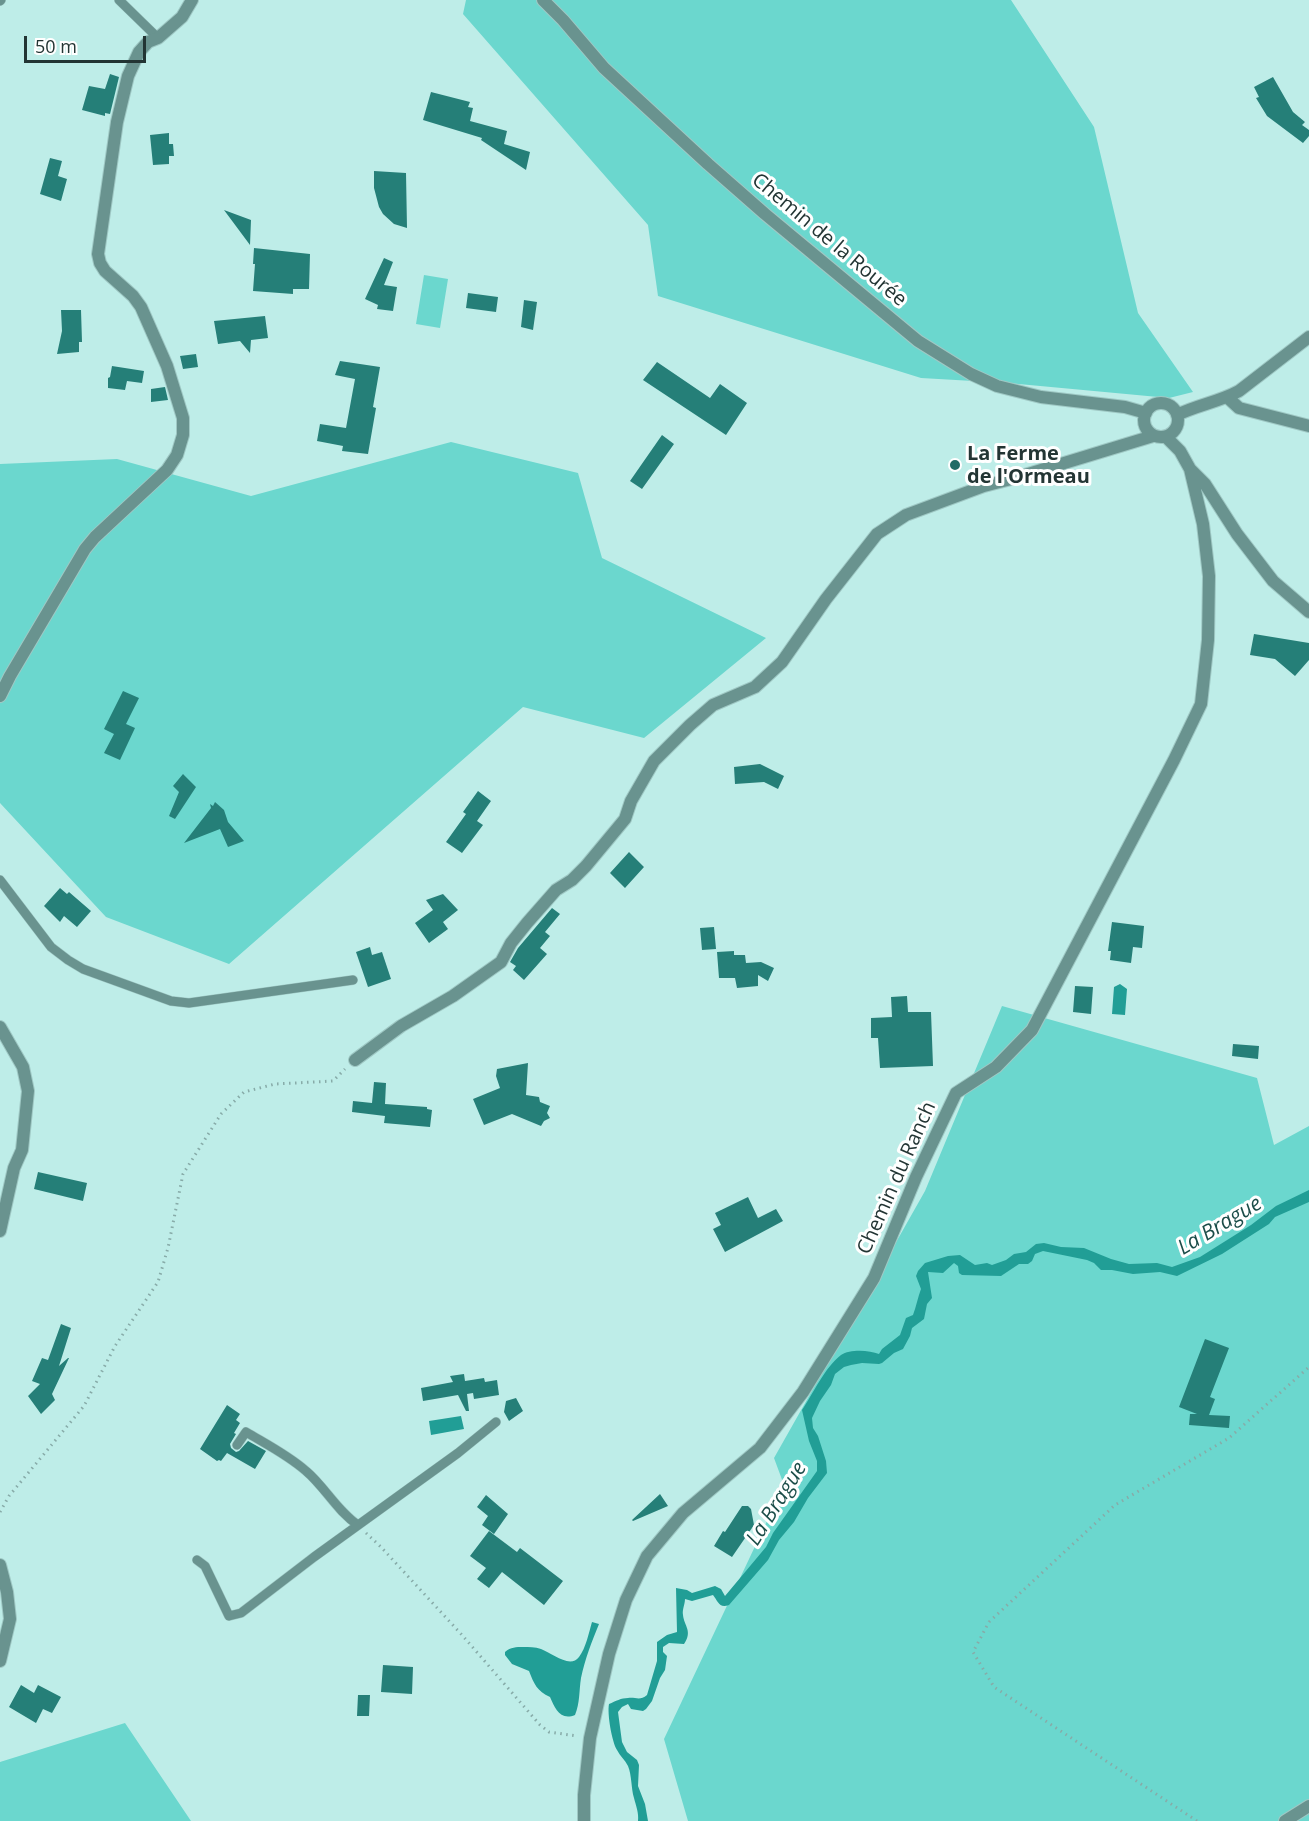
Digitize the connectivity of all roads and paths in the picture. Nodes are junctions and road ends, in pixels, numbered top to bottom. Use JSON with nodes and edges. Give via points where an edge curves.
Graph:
{"nodes":[{"id":1,"x":119,"y":0,"type":"edge"},
{"id":2,"x":192,"y":0,"type":"edge"},
{"id":3,"x":543,"y":0,"type":"edge"},
{"id":4,"x":158,"y":38,"type":"junction"},
{"id":5,"x":1309,"y":337,"type":"edge"},
{"id":6,"x":1227,"y":397,"type":"junction"},
{"id":7,"x":1146,"y":413,"type":"junction"},
{"id":8,"x":1177,"y":415,"type":"junction"},
{"id":9,"x":1309,"y":426,"type":"edge"},
{"id":10,"x":1153,"y":436,"type":"junction"},
{"id":11,"x":1166,"y":437,"type":"junction"},
{"id":12,"x":1190,"y":470,"type":"junction"},
{"id":13,"x":1309,"y":612,"type":"edge"},
{"id":14,"x":0,"y":696,"type":"edge"},
{"id":15,"x":0,"y":880,"type":"edge"},
{"id":16,"x":353,"y":980,"type":"dead end"},
{"id":17,"x":0,"y":1027,"type":"edge"},
{"id":18,"x":355,"y":1060,"type":"joint"},
{"id":19,"x":0,"y":1231,"type":"edge"},
{"id":20,"x":1309,"y":1367,"type":"edge"},
{"id":21,"x":496,"y":1422,"type":"dead end"},
{"id":22,"x":237,"y":1445,"type":"dead end"},
{"id":23,"x":0,"y":1512,"type":"edge"},
{"id":24,"x":358,"y":1525,"type":"junction"},
{"id":25,"x":197,"y":1560,"type":"dead end"},
{"id":26,"x":0,"y":1565,"type":"edge"},
{"id":27,"x":0,"y":1661,"type":"edge"},
{"id":28,"x":590,"y":1738,"type":"junction"},
{"id":29,"x":1309,"y":1806,"type":"edge"},
{"id":30,"x":584,"y":1821,"type":"edge"},
{"id":31,"x":1197,"y":1821,"type":"edge"},
{"id":32,"x":1285,"y":1821,"type":"edge"}],
"edges":[{"from":1,"to":4,"type":"lane"},
{"from":2,"to":4,"type":"street","via":[[182,16]]},
{"from":3,"to":7,"type":"street","name":"Chemin de la Rourée","via":[[604,68],[708,164],[918,340],[970,374],[997,386]]},
{"from":4,"to":14,"type":"street","via":[[139,52],[128,76],[117,122],[98,254],[105,272],[141,307],[167,366],[183,418],[183,435],[167,470],[85,549]]},
{"from":5,"to":6,"type":"street"},
{"from":6,"to":8,"type":"street"},
{"from":6,"to":9,"type":"street","via":[[1239,408]]},
{"from":7,"to":8,"type":"street","via":[[1162,403]]},
{"from":7,"to":10,"type":"street","via":[[1145,426]]},
{"from":8,"to":11,"type":"street","via":[[1176,428]]},
{"from":10,"to":11,"type":"street"},
{"from":10,"to":18,"type":"street","via":[[984,486],[906,515],[877,534],[782,662],[755,687],[713,705],[654,761],[625,819],[586,866],[556,890],[527,923],[501,962]]},
{"from":11,"to":12,"type":"street","name":"Chemin du Ranch","via":[[1180,451]]},
{"from":12,"to":13,"type":"street","via":[[1205,484],[1273,581]]},
{"from":12,"to":28,"type":"street","name":"Chemin du Ranch","via":[[1203,524],[1209,576],[1201,704],[1032,1030],[996,1066],[956,1093],[915,1177],[873,1278],[803,1392],[760,1448],[683,1513],[647,1556],[626,1600],[609,1654]]},
{"from":15,"to":16,"type":"lane","via":[[51,947],[68,960],[171,1001],[189,1003]]},
{"from":17,"to":19,"type":"street","via":[[23,1067],[28,1091],[22,1150]]},
{"from":18,"to":23,"type":"path","via":[[333,1081],[275,1084],[244,1092],[221,1114],[183,1174],[158,1282],[115,1346],[84,1406]]},
{"from":20,"to":31,"type":"path","via":[[1229,1438],[1115,1505],[989,1622],[973,1652],[994,1687]]},
{"from":21,"to":24,"type":"lane"},
{"from":22,"to":24,"type":"lane","via":[[246,1432],[275,1449],[307,1471],[344,1516]]},
{"from":24,"to":25,"type":"lane","via":[[242,1613],[229,1616],[205,1566]]},
{"from":24,"to":28,"type":"path","via":[[540,1725],[549,1732]]},
{"from":26,"to":27,"type":"street","via":[[10,1619]]},
{"from":28,"to":30,"type":"street","name":"Chemin du Ranch"},
{"from":29,"to":32,"type":"street"}]}
